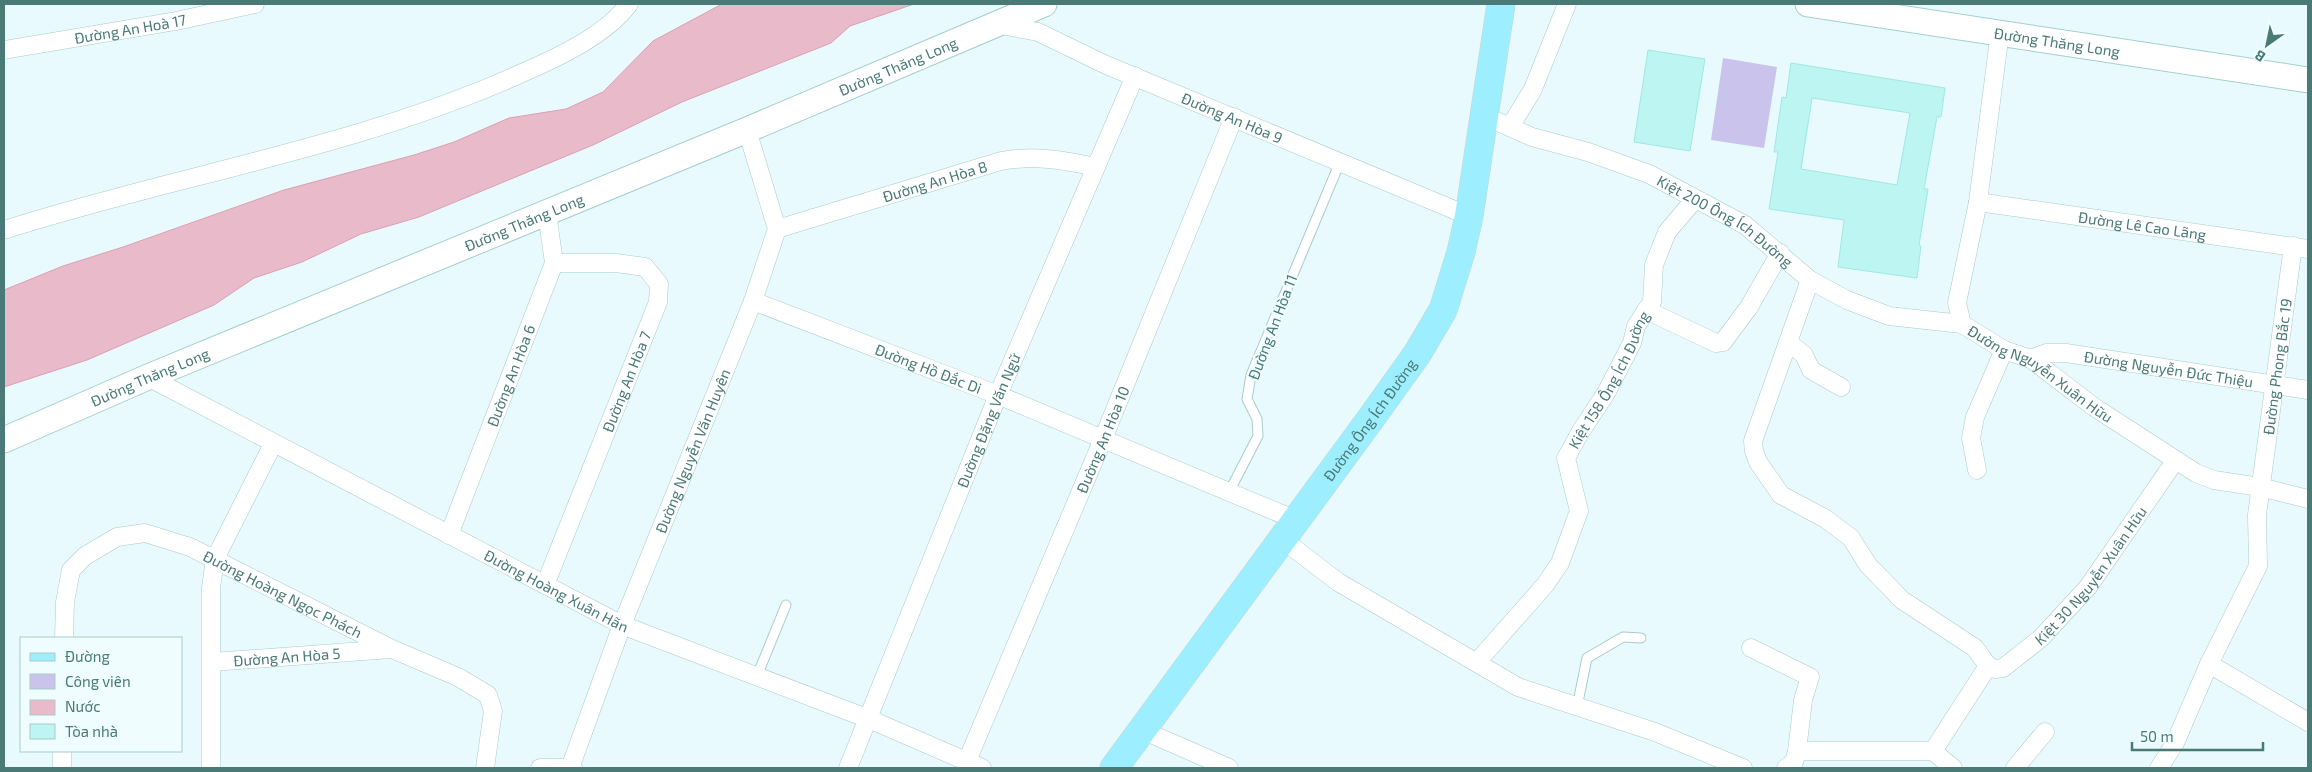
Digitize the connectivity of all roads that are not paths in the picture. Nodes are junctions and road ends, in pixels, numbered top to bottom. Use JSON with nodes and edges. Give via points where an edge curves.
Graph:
{"nodes":[{"id":1,"x":255,"y":4,"type":"edge"},
{"id":2,"x":629,"y":4,"type":"edge"},
{"id":3,"x":1044,"y":4,"type":"edge"},
{"id":4,"x":1567,"y":4,"type":"edge"},
{"id":5,"x":1808,"y":4,"type":"edge"},
{"id":6,"x":1500,"y":9,"type":"edge"},
{"id":7,"x":996,"y":24,"type":"junction"},
{"id":8,"x":2000,"y":32,"type":"junction"},
{"id":9,"x":4,"y":50,"type":"edge"},
{"id":10,"x":1135,"y":76,"type":"junction"},
{"id":11,"x":2308,"y":80,"type":"edge"},
{"id":12,"x":1485,"y":116,"type":"junction"},
{"id":13,"x":1234,"y":117,"type":"junction"},
{"id":14,"x":1510,"y":127,"type":"junction"},
{"id":15,"x":747,"y":130,"type":"junction"},
{"id":16,"x":1340,"y":162,"type":"junction"},
{"id":17,"x":1096,"y":167,"type":"junction"},
{"id":18,"x":1695,"y":198,"type":"junction"},
{"id":19,"x":1978,"y":202,"type":"junction"},
{"id":20,"x":547,"y":212,"type":"junction"},
{"id":21,"x":1469,"y":216,"type":"junction"},
{"id":22,"x":777,"y":229,"type":"junction"},
{"id":23,"x":4,"y":230,"type":"edge"},
{"id":24,"x":2301,"y":247,"type":"edge"},
{"id":25,"x":1780,"y":253,"type":"junction"},
{"id":26,"x":554,"y":263,"type":"junction"},
{"id":27,"x":1810,"y":280,"type":"junction"},
{"id":28,"x":753,"y":301,"type":"junction"},
{"id":29,"x":1646,"y":310,"type":"junction"},
{"id":30,"x":1962,"y":324,"type":"junction"},
{"id":31,"x":1788,"y":342,"type":"junction"},
{"id":32,"x":2004,"y":350,"type":"junction"},
{"id":33,"x":2031,"y":359,"type":"junction"},
{"id":34,"x":148,"y":377,"type":"junction"},
{"id":35,"x":2273,"y":384,"type":"junction"},
{"id":36,"x":1842,"y":387,"type":"dead end"},
{"id":37,"x":2308,"y":390,"type":"edge"},
{"id":38,"x":998,"y":395,"type":"junction"},
{"id":39,"x":1103,"y":439,"type":"junction"},
{"id":40,"x":4,"y":440,"type":"edge"},
{"id":41,"x":273,"y":444,"type":"junction"},
{"id":42,"x":2175,"y":461,"type":"junction"},
{"id":43,"x":1977,"y":470,"type":"dead end"},
{"id":44,"x":2260,"y":487,"type":"junction"},
{"id":45,"x":1229,"y":492,"type":"junction"},
{"id":46,"x":2308,"y":499,"type":"edge"},
{"id":47,"x":1289,"y":529,"type":"junction"},
{"id":48,"x":449,"y":535,"type":"junction"},
{"id":49,"x":215,"y":559,"type":"junction"},
{"id":50,"x":545,"y":585,"type":"junction"},
{"id":51,"x":786,"y":605,"type":"dead end"},
{"id":52,"x":622,"y":625,"type":"junction"},
{"id":53,"x":64,"y":637,"type":"edge"},
{"id":54,"x":1641,"y":638,"type":"dead end"},
{"id":55,"x":1750,"y":648,"type":"dead end"},
{"id":56,"x":392,"y":649,"type":"junction"},
{"id":57,"x":212,"y":662,"type":"junction"},
{"id":58,"x":1478,"y":662,"type":"junction"},
{"id":59,"x":2209,"y":664,"type":"junction"},
{"id":60,"x":1988,"y":666,"type":"junction"},
{"id":61,"x":757,"y":676,"type":"junction"},
{"id":62,"x":1577,"y":707,"type":"junction"},
{"id":63,"x":869,"y":719,"type":"junction"},
{"id":64,"x":2308,"y":722,"type":"edge"},
{"id":65,"x":1142,"y":730,"type":"junction"},
{"id":66,"x":2045,"y":732,"type":"dead end"},
{"id":67,"x":1798,"y":751,"type":"junction"},
{"id":68,"x":1933,"y":751,"type":"junction"},
{"id":69,"x":62,"y":752,"type":"edge"},
{"id":70,"x":975,"y":765,"type":"edge"},
{"id":71,"x":62,"y":768,"type":"edge"},
{"id":72,"x":211,"y":768,"type":"edge"},
{"id":73,"x":486,"y":768,"type":"edge"},
{"id":74,"x":540,"y":768,"type":"edge"},
{"id":75,"x":571,"y":768,"type":"edge"},
{"id":76,"x":848,"y":768,"type":"edge"},
{"id":77,"x":1114,"y":768,"type":"edge"},
{"id":78,"x":1229,"y":768,"type":"edge"},
{"id":79,"x":1743,"y":768,"type":"edge"},
{"id":80,"x":1786,"y":768,"type":"edge"},
{"id":81,"x":1953,"y":768,"type":"edge"},
{"id":82,"x":2015,"y":768,"type":"edge"},
{"id":83,"x":2159,"y":768,"type":"edge"}],
"edges":[{"from":1,"to":9,"type":"street","name":"Đường An Hoà 17"},
{"from":2,"to":23,"type":"street","via":[[607,25],[571,49],[438,108],[307,148]]},
{"from":3,"to":7,"type":"street","name":"Đường Thăng Long"},
{"from":4,"to":14,"type":"street","via":[[1533,89]]},
{"from":5,"to":8,"type":"street","name":"Đường Thăng Long"},
{"from":6,"to":12,"type":"main road","name":"Đường Ông Ích Đường"},
{"from":7,"to":10,"type":"street","name":"Đường An Hòa 9","via":[[1038,32]]},
{"from":7,"to":15,"type":"street","name":"Đường Thăng Long"},
{"from":8,"to":11,"type":"street","name":"Đường Thăng Long"},
{"from":8,"to":19,"type":"street","name":"Đường Nguyễn Xuân Hữu"},
{"from":10,"to":13,"type":"street","name":"Đường An Hòa 9"},
{"from":10,"to":17,"type":"street","name":"Đường Đặng Văn Ngữ"},
{"from":12,"to":14,"type":"street","name":"Kiệt 200 Ông Ích Đường"},
{"from":12,"to":21,"type":"main road","name":"Đường Ông Ích Đường"},
{"from":13,"to":16,"type":"street","name":"Đường An Hòa 9"},
{"from":13,"to":39,"type":"street","name":"Đường An Hòa 10"},
{"from":14,"to":18,"type":"street","name":"Kiệt 200 Ông Ích Đường","via":[[1649,174]]},
{"from":15,"to":20,"type":"street","name":"Đường Thăng Long"},
{"from":15,"to":22,"type":"street"},
{"from":16,"to":21,"type":"street","name":"Đường An Hòa 9"},
{"from":16,"to":45,"type":"lane","name":"Đường An Hòa 11","via":[[1251,375],[1247,398],[1257,419],[1258,436]]},
{"from":17,"to":22,"type":"street","name":"Đường An Hòa 8","via":[[1055,158],[1024,157],[1001,161]]},
{"from":17,"to":38,"type":"street","name":"Đường Đặng Văn Ngữ"},
{"from":18,"to":25,"type":"street","name":"Kiệt 200 Ông Ích Đường","via":[[1745,225]]},
{"from":18,"to":29,"type":"street","via":[[1666,232],[1654,265],[1652,302]]},
{"from":19,"to":24,"type":"street","name":"Đường Lê Cao Lãng"},
{"from":19,"to":30,"type":"street","name":"Đường Nguyễn Xuân Hữu","via":[[1957,303]]},
{"from":20,"to":26,"type":"street","name":"Đường An Hòa 6"},
{"from":20,"to":34,"type":"street","name":"Đường Thăng Long"},
{"from":21,"to":47,"type":"main road","name":"Đường Ông Ích Đường","via":[[1443,310],[1417,354]]},
{"from":22,"to":28,"type":"street","name":"Đường Nguyễn Văn Huyên"},
{"from":24,"to":35,"type":"street","name":"Đường Phong Bắc 19"},
{"from":25,"to":27,"type":"street","name":"Kiệt 200 Ông Ích Đường"},
{"from":25,"to":29,"type":"street","name":"Kiệt 158 Ông Ích Đường","via":[[1749,307],[1723,342],[1716,343]]},
{"from":26,"to":48,"type":"street","name":"Đường An Hòa 6"},
{"from":26,"to":50,"type":"street","name":"Đường An Hòa 7","via":[[616,263],[645,267],[660,284],[658,302]]},
{"from":27,"to":30,"type":"street","name":"Kiệt 200 Ông Ích Đường","via":[[1847,300],[1889,316]]},
{"from":27,"to":31,"type":"street"},
{"from":28,"to":38,"type":"street","name":"Đường Hồ Đắc Di"},
{"from":28,"to":52,"type":"street","name":"Đường Nguyễn Văn Huyên"},
{"from":29,"to":58,"type":"street","name":"Kiệt 158 Ông Ích Đường","via":[[1606,393],[1566,458],[1579,511],[1560,563]]},
{"from":30,"to":32,"type":"street","name":"Đường Nguyễn Xuân Hữu"},
{"from":31,"to":36,"type":"street","via":[[1804,355],[1811,370]]},
{"from":31,"to":60,"type":"street","via":[[1753,441],[1758,462],[1781,495],[1826,519],[1850,538],[1868,565],[1902,600],[1975,648]]},
{"from":32,"to":33,"type":"street","name":"Đường Nguyễn Xuân Hữu"},
{"from":32,"to":43,"type":"street","via":[[1975,417],[1971,438]]},
{"from":33,"to":35,"type":"street","name":"Đường Nguyễn Đức Thiệu","via":[[2046,353],[2066,352]]},
{"from":33,"to":42,"type":"street","name":"Đường Nguyễn Xuân Hữu","via":[[2094,407]]},
{"from":34,"to":40,"type":"street","name":"Đường Thăng Long"},
{"from":34,"to":41,"type":"street","name":"Đường Hoàng Xuân Hãn"},
{"from":35,"to":37,"type":"street","name":"Đường Nguyễn Đức Thiệu"},
{"from":35,"to":44,"type":"street","name":"Đường Phong Bắc 19"},
{"from":38,"to":39,"type":"street","name":"Đường Hồ Đắc Di"},
{"from":38,"to":63,"type":"street","name":"Đường Đặng Văn Ngữ"},
{"from":39,"to":45,"type":"street","name":"Đường Hồ Đắc Di"},
{"from":39,"to":70,"type":"street","name":"Đường An Hòa 10"},
{"from":41,"to":48,"type":"street","name":"Đường Hoàng Xuân Hãn"},
{"from":41,"to":49,"type":"street"},
{"from":42,"to":44,"type":"street","name":"Đường Nguyễn Xuân Hữu","via":[[2214,480]]},
{"from":42,"to":60,"type":"street","name":"Kiệt 30 Nguyễn Xuân Hữu","via":[[2088,587],[2041,638],[2003,668]]},
{"from":44,"to":46,"type":"street","name":"Đường Nguyễn Xuân Hữu"},
{"from":44,"to":59,"type":"street","name":"Đường Phong Bắc 19","via":[[2258,566]]},
{"from":45,"to":47,"type":"street","name":"Đường Hồ Đắc Di"},
{"from":47,"to":58,"type":"street","via":[[1351,590]]},
{"from":47,"to":65,"type":"main road","name":"Đường Ông Ích Đường"},
{"from":48,"to":50,"type":"street","name":"Đường Hoàng Xuân Hãn"},
{"from":49,"to":53,"type":"street","name":"Đường Hoàng Ngọc Phách","via":[[190,547],[145,533],[117,537],[85,556],[71,570],[65,602]]},
{"from":49,"to":56,"type":"street","name":"Đường Hoàng Ngọc Phách"},
{"from":49,"to":57,"type":"street","via":[[211,588]]},
{"from":50,"to":52,"type":"street","name":"Đường Hoàng Xuân Hãn"},
{"from":51,"to":61,"type":"lane"},
{"from":52,"to":61,"type":"street","name":"Đường Hoàng Xuân Hãn"},
{"from":52,"to":75,"type":"street","name":"Đường Nguyễn Văn Huyên"},
{"from":54,"to":62,"type":"lane","via":[[1622,637],[1587,658]]},
{"from":55,"to":67,"type":"street","via":[[1810,677],[1803,700]]},
{"from":56,"to":57,"type":"street","name":"Đường An Hòa 5"},
{"from":56,"to":73,"type":"street","name":"Đường Hoàng Ngọc Phách","via":[[458,677],[488,695],[493,711]]},
{"from":57,"to":72,"type":"street"},
{"from":58,"to":62,"type":"street","via":[[1518,687]]},
{"from":59,"to":64,"type":"street"},
{"from":59,"to":83,"type":"street","name":"Đường Phong Bắc 19","via":[[2175,743]]},
{"from":60,"to":68,"type":"street"},
{"from":61,"to":63,"type":"street","name":"Đường Hoàng Xuân Hãn"},
{"from":62,"to":79,"type":"street","via":[[1656,732]]},
{"from":63,"to":70,"type":"street","name":"Đường Hoàng Xuân Hãn"},
{"from":63,"to":76,"type":"street","name":"Đường Đặng Văn Ngữ"},
{"from":65,"to":77,"type":"main road","name":"Đường Ông Ích Đường"},
{"from":65,"to":78,"type":"street"},
{"from":66,"to":82,"type":"street"},
{"from":67,"to":68,"type":"street"},
{"from":67,"to":80,"type":"street","via":[[1794,762]]},
{"from":68,"to":81,"type":"street"},
{"from":69,"to":71,"type":"street"},
{"from":74,"to":75,"type":"street"}]}
